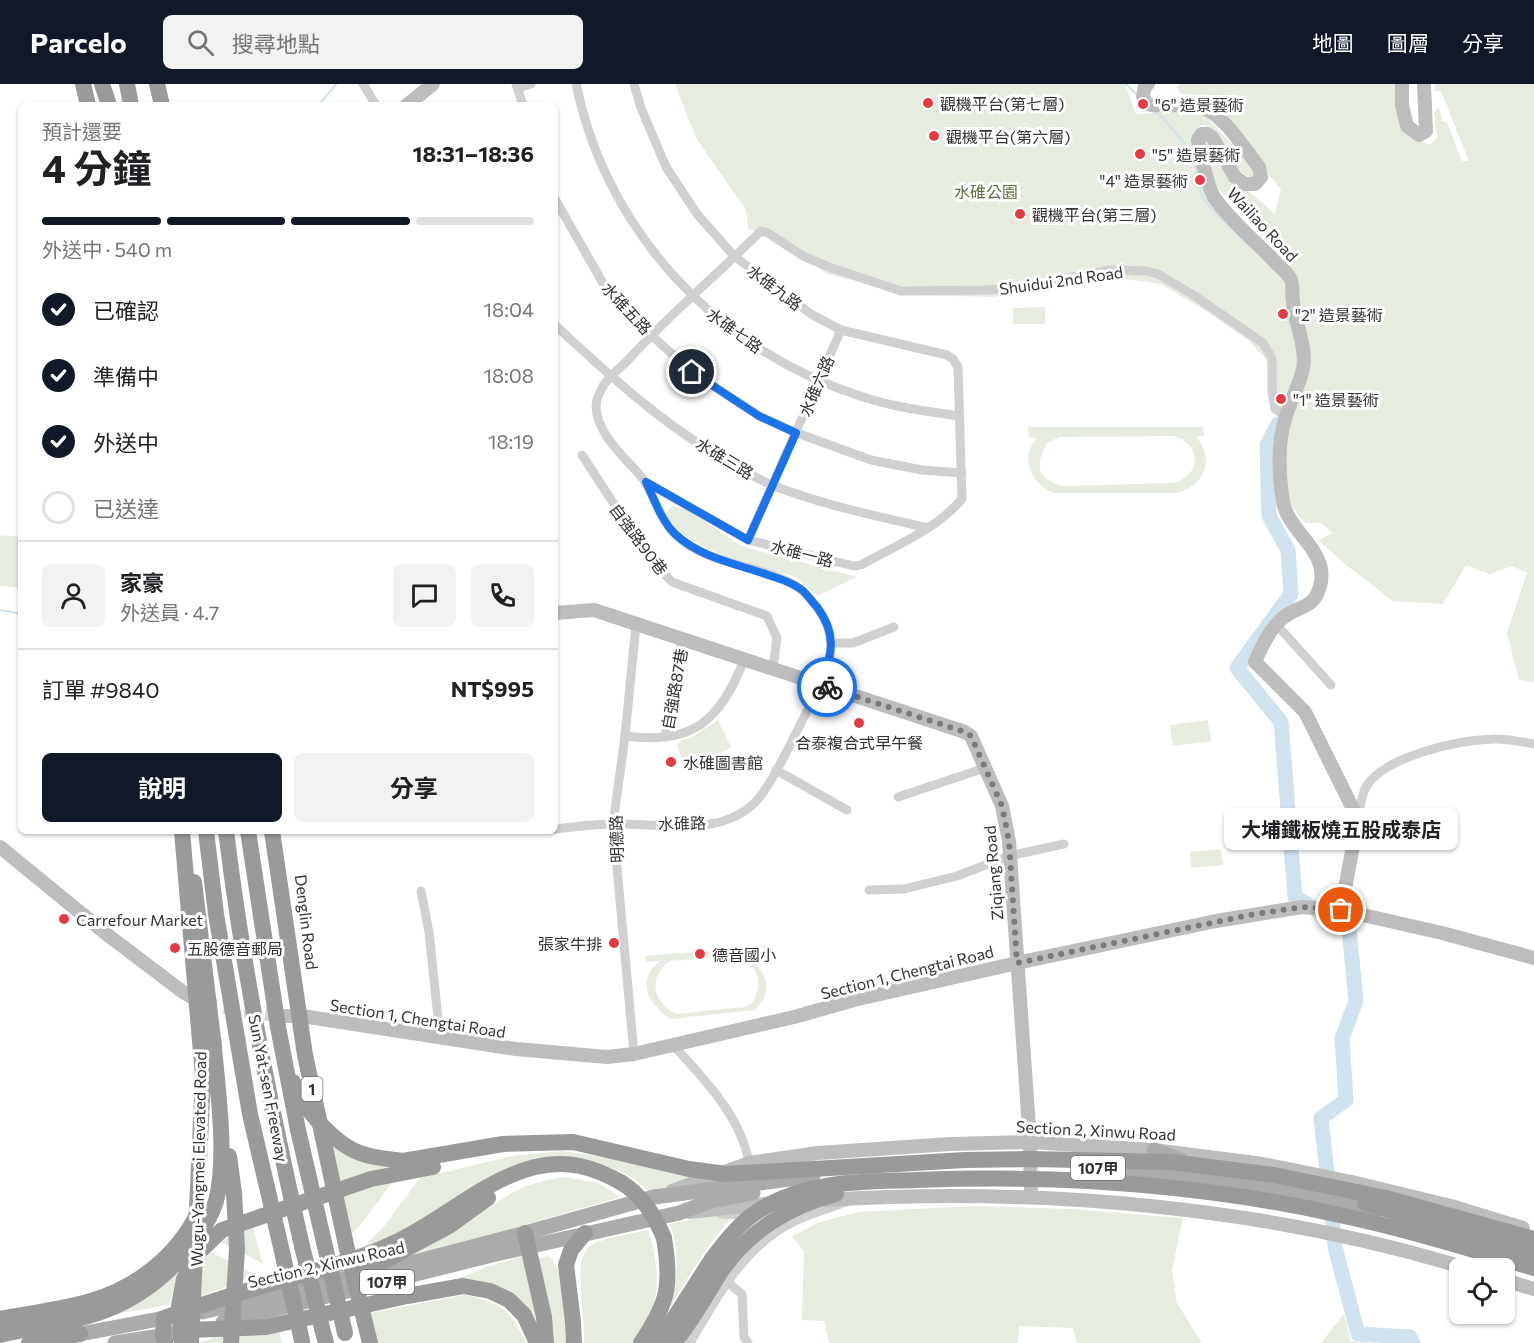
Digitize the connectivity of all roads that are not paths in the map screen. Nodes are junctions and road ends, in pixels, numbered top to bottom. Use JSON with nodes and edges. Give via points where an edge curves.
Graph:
{"nodes":[{"id":1,"x":83,"y":84,"type":"edge"},
{"id":2,"x":97,"y":84,"type":"edge"},
{"id":3,"x":104,"y":84,"type":"edge"},
{"id":4,"x":127,"y":84,"type":"edge"},
{"id":5,"x":157,"y":84,"type":"edge"},
{"id":6,"x":363,"y":84,"type":"edge"},
{"id":7,"x":433,"y":84,"type":"edge"},
{"id":8,"x":531,"y":84,"type":"edge"},
{"id":9,"x":576,"y":84,"type":"edge"},
{"id":10,"x":634,"y":84,"type":"edge"},
{"id":11,"x":1148,"y":84,"type":"edge"},
{"id":12,"x":1402,"y":84,"type":"edge"},
{"id":13,"x":1424,"y":84,"type":"edge"},
{"id":14,"x":517,"y":86,"type":"edge"},
{"id":15,"x":87,"y":102,"type":"edge"},
{"id":16,"x":101,"y":102,"type":"edge"},
{"id":17,"x":109,"y":102,"type":"edge"},
{"id":18,"x":130,"y":102,"type":"edge"},
{"id":19,"x":161,"y":102,"type":"edge"},
{"id":20,"x":374,"y":102,"type":"edge"},
{"id":21,"x":411,"y":102,"type":"edge"},
{"id":22,"x":522,"y":102,"type":"edge"},
{"id":23,"x":558,"y":204,"type":"edge"},
{"id":24,"x":734,"y":256,"type":"junction"},
{"id":25,"x":693,"y":297,"type":"junction"},
{"id":26,"x":558,"y":328,"type":"edge"},
{"id":27,"x":841,"y":330,"type":"junction"},
{"id":28,"x":651,"y":334,"type":"junction"},
{"id":29,"x":612,"y":377,"type":"junction"},
{"id":30,"x":818,"y":379,"type":"junction"},
{"id":31,"x":959,"y":416,"type":"junction"},
{"id":32,"x":1286,"y":417,"type":"junction"},
{"id":33,"x":796,"y":433,"type":"junction"},
{"id":34,"x":582,"y":455,"type":"dead end"},
{"id":35,"x":962,"y":473,"type":"junction"},
{"id":36,"x":646,"y":482,"type":"junction"},
{"id":37,"x":772,"y":485,"type":"junction"},
{"id":38,"x":928,"y":528,"type":"junction"},
{"id":39,"x":748,"y":540,"type":"junction"},
{"id":40,"x":558,"y":613,"type":"edge"},
{"id":41,"x":1276,"y":624,"type":"junction"},
{"id":42,"x":636,"y":625,"type":"junction"},
{"id":43,"x":894,"y":627,"type":"dead end"},
{"id":44,"x":682,"y":640,"type":"junction"},
{"id":45,"x":832,"y":643,"type":"junction"},
{"id":46,"x":744,"y":660,"type":"junction"},
{"id":47,"x":773,"y":669,"type":"junction"},
{"id":48,"x":820,"y":685,"type":"junction"},
{"id":49,"x":1330,"y":685,"type":"dead end"},
{"id":50,"x":625,"y":736,"type":"junction"},
{"id":51,"x":664,"y":737,"type":"junction"},
{"id":52,"x":1534,"y":744,"type":"edge"},
{"id":53,"x":985,"y":768,"type":"junction"},
{"id":54,"x":776,"y":770,"type":"junction"},
{"id":55,"x":898,"y":797,"type":"dead end"},
{"id":56,"x":847,"y":810,"type":"dead end"},
{"id":57,"x":1358,"y":819,"type":"junction"},
{"id":58,"x":613,"y":824,"type":"junction"},
{"id":59,"x":558,"y":829,"type":"edge"},
{"id":60,"x":182,"y":834,"type":"edge"},
{"id":61,"x":189,"y":834,"type":"edge"},
{"id":62,"x":206,"y":834,"type":"edge"},
{"id":63,"x":226,"y":834,"type":"edge"},
{"id":64,"x":249,"y":834,"type":"edge"},
{"id":65,"x":272,"y":834,"type":"edge"},
{"id":66,"x":279,"y":834,"type":"edge"},
{"id":67,"x":1064,"y":844,"type":"dead end"},
{"id":68,"x":0,"y":847,"type":"edge"},
{"id":69,"x":1009,"y":856,"type":"junction"},
{"id":70,"x":869,"y":890,"type":"dead end"},
{"id":71,"x":421,"y":891,"type":"dead end"},
{"id":72,"x":1341,"y":910,"type":"junction"},
{"id":73,"x":1534,"y":958,"type":"edge"},
{"id":74,"x":1017,"y":963,"type":"junction"},
{"id":75,"x":202,"y":1004,"type":"tunnel mouth"},
{"id":76,"x":302,"y":1016,"type":"junction"},
{"id":77,"x":281,"y":1021,"type":"junction"},
{"id":78,"x":440,"y":1037,"type":"junction"},
{"id":79,"x":213,"y":1038,"type":"junction"},
{"id":80,"x":673,"y":1045,"type":"junction"},
{"id":81,"x":634,"y":1054,"type":"junction"},
{"id":82,"x":1030,"y":1142,"type":"junction"},
{"id":83,"x":1154,"y":1150,"type":"junction"},
{"id":84,"x":1088,"y":1162,"type":"junction"},
{"id":85,"x":749,"y":1163,"type":"junction"},
{"id":86,"x":584,"y":1166,"type":"junction"},
{"id":87,"x":1031,"y":1169,"type":"junction"},
{"id":88,"x":764,"y":1172,"type":"junction"},
{"id":89,"x":913,"y":1180,"type":"junction"},
{"id":90,"x":1089,"y":1181,"type":"junction"},
{"id":91,"x":1245,"y":1184,"type":"junction"},
{"id":92,"x":654,"y":1197,"type":"junction"},
{"id":93,"x":1030,"y":1197,"type":"junction"},
{"id":94,"x":856,"y":1198,"type":"junction"},
{"id":95,"x":698,"y":1211,"type":"junction"},
{"id":96,"x":679,"y":1213,"type":"junction"},
{"id":97,"x":1534,"y":1231,"type":"edge"},
{"id":98,"x":585,"y":1233,"type":"junction"},
{"id":99,"x":1534,"y":1239,"type":"edge"},
{"id":100,"x":526,"y":1240,"type":"junction"},
{"id":101,"x":754,"y":1251,"type":"junction"},
{"id":102,"x":1534,"y":1255,"type":"edge"},
{"id":103,"x":483,"y":1258,"type":"junction"},
{"id":104,"x":1464,"y":1258,"type":"edge"},
{"id":105,"x":1449,"y":1263,"type":"edge"},
{"id":106,"x":1534,"y":1267,"type":"edge"},
{"id":107,"x":360,"y":1274,"type":"junction"},
{"id":108,"x":1515,"y":1274,"type":"edge"},
{"id":109,"x":1515,"y":1277,"type":"edge"},
{"id":110,"x":1534,"y":1279,"type":"edge"},
{"id":111,"x":727,"y":1282,"type":"junction"},
{"id":112,"x":1534,"y":1289,"type":"edge"},
{"id":113,"x":407,"y":1296,"type":"junction"},
{"id":114,"x":164,"y":1318,"type":"junction"},
{"id":115,"x":0,"y":1319,"type":"edge"},
{"id":116,"x":80,"y":1334,"type":"junction"},
{"id":117,"x":0,"y":1335,"type":"edge"},
{"id":118,"x":324,"y":1336,"type":"edge"},
{"id":119,"x":347,"y":1338,"type":"edge"},
{"id":120,"x":0,"y":1339,"type":"edge"},
{"id":121,"x":164,"y":1339,"type":"edge"},
{"id":122,"x":187,"y":1339,"type":"edge"},
{"id":123,"x":302,"y":1342,"type":"edge"},
{"id":124,"x":28,"y":1343,"type":"edge"},
{"id":125,"x":115,"y":1343,"type":"edge"},
{"id":126,"x":231,"y":1343,"type":"edge"},
{"id":127,"x":370,"y":1343,"type":"edge"},
{"id":128,"x":537,"y":1343,"type":"edge"},
{"id":129,"x":546,"y":1343,"type":"edge"},
{"id":130,"x":574,"y":1343,"type":"edge"},
{"id":131,"x":641,"y":1343,"type":"edge"},
{"id":132,"x":658,"y":1343,"type":"edge"},
{"id":133,"x":674,"y":1343,"type":"edge"},
{"id":134,"x":690,"y":1343,"type":"edge"},
{"id":135,"x":748,"y":1343,"type":"edge"}],
"edges":[{"from":1,"to":15,"type":"highway"},
{"from":2,"to":16,"type":"highway"},
{"from":3,"to":17,"type":"highway"},
{"from":4,"to":18,"type":"highway"},
{"from":5,"to":19,"type":"highway"},
{"from":6,"to":20,"type":"street"},
{"from":7,"to":21,"type":"main road"},
{"from":8,"to":14,"type":"street"},
{"from":9,"to":25,"type":"street","name":"水碓七路","via":[[597,156],[619,201],[644,239]]},
{"from":10,"to":24,"type":"street","name":"水碓九路","via":[[666,166],[697,214]]},
{"from":11,"to":32,"type":"main road","name":"Wailiao Road","via":[[1143,96],[1146,104],[1190,105],[1210,110],[1259,167],[1261,177],[1255,184],[1240,182],[1212,137],[1202,134],[1198,140],[1212,194],[1291,279],[1303,367]]},
{"from":12,"to":13,"type":"main road","via":[[1407,126],[1419,135],[1426,131]]},
{"from":14,"to":22,"type":"street"},
{"from":23,"to":28,"type":"street","name":"水碓五路","via":[[604,285]]},
{"from":24,"to":25,"type":"street","name":"Shuidui 2nd Road"},
{"from":24,"to":27,"type":"street","name":"水碓九路","via":[[811,314]]},
{"from":24,"to":32,"type":"street","name":"Shuidui 2nd Road","via":[[761,231],[803,256],[901,291],[1029,288],[1112,270],[1147,271],[1174,282],[1263,343],[1272,358],[1275,409]]},
{"from":25,"to":28,"type":"street","name":"Shuidui 2nd Road"},
{"from":25,"to":30,"type":"street","name":"水碓七路","via":[[768,354]]},
{"from":26,"to":29,"type":"street","name":"水碓三路"},
{"from":27,"to":30,"type":"street","name":"水碓六路"},
{"from":27,"to":31,"type":"street","name":"水碓九路","via":[[953,359],[958,367]]},
{"from":28,"to":29,"type":"street","name":"Shuidui 2nd Road"},
{"from":28,"to":33,"type":"street","name":"水碓五路","via":[[692,372],[759,416]]},
{"from":29,"to":36,"type":"street","name":"水碓一路","via":[[598,397],[599,418],[607,437]]},
{"from":29,"to":37,"type":"street","name":"水碓三路","via":[[717,456]]},
{"from":30,"to":31,"type":"street","name":"水碓七路","via":[[861,396]]},
{"from":30,"to":33,"type":"street","name":"水碓六路"},
{"from":31,"to":35,"type":"street"},
{"from":32,"to":41,"type":"main road","via":[[1280,457],[1283,504],[1318,558],[1322,573],[1314,600]]},
{"from":33,"to":35,"type":"street","name":"水碓五路","via":[[871,460]]},
{"from":33,"to":37,"type":"street","name":"水碓六路"},
{"from":34,"to":47,"type":"street","name":"自強路90巷","via":[[648,556],[672,582],[767,616],[777,638]]},
{"from":35,"to":38,"type":"street","name":"水碓一路","via":[[962,499]]},
{"from":36,"to":39,"type":"street","name":"水碓一路"},
{"from":36,"to":45,"type":"street","name":"水碓一路","via":[[674,533],[690,545],[802,590],[824,617]]},
{"from":37,"to":38,"type":"street","name":"水碓三路","via":[[843,508]]},
{"from":37,"to":39,"type":"street","name":"水碓六路"},
{"from":38,"to":39,"type":"street","name":"水碓一路","via":[[854,566]]},
{"from":40,"to":42,"type":"main road","name":"Ziqiang Road","via":[[594,610]]},
{"from":41,"to":49,"type":"street"},
{"from":41,"to":57,"type":"main road","via":[[1255,662],[1305,712]]},
{"from":42,"to":44,"type":"main road","name":"Ziqiang Road"},
{"from":42,"to":50,"type":"street","name":"明德路"},
{"from":43,"to":45,"type":"street","via":[[854,643]]},
{"from":44,"to":46,"type":"main road","name":"Ziqiang Road"},
{"from":44,"to":51,"type":"street","name":"自強路87巷"},
{"from":45,"to":48,"type":"street"},
{"from":46,"to":47,"type":"main road","name":"Ziqiang Road"},
{"from":46,"to":51,"type":"street","via":[[728,695],[708,721]]},
{"from":47,"to":48,"type":"main road","name":"Ziqiang Road"},
{"from":48,"to":53,"type":"main road","name":"Ziqiang Road","via":[[965,732],[971,736]]},
{"from":48,"to":54,"type":"street","name":"水碓路"},
{"from":50,"to":51,"type":"street"},
{"from":50,"to":58,"type":"street","name":"明德路"},
{"from":52,"to":57,"type":"street","via":[[1494,739],[1436,747],[1402,760],[1379,772],[1366,788]]},
{"from":53,"to":55,"type":"street"},
{"from":53,"to":69,"type":"main road","name":"Ziqiang Road","via":[[1002,806]]},
{"from":54,"to":56,"type":"street"},
{"from":54,"to":58,"type":"street","name":"水碓路","via":[[759,799],[733,818],[699,826]]},
{"from":57,"to":72,"type":"main road"},
{"from":58,"to":59,"type":"street","name":"水碓路"},
{"from":58,"to":81,"type":"street","name":"明德路"},
{"from":60,"to":122,"type":"highway","name":"Wugu-Yangmei Elevated Road","bridge":true,"via":[[203,1076]]},
{"from":61,"to":79,"type":"highway"},
{"from":62,"to":123,"type":"highway","name":"Sun Yat-sen Freeway","bridge":true,"via":[[250,1114]]},
{"from":63,"to":118,"type":"highway","name":"Sun Yat-sen Freeway","bridge":true,"via":[[236,913],[272,1114]]},
{"from":64,"to":77,"type":"highway"},
{"from":65,"to":127,"type":"highway","number":"1","bridge":true,"via":[[305,1055]]},
{"from":66,"to":76,"type":"street","name":"Denglin Road"},
{"from":67,"to":69,"type":"street"},
{"from":68,"to":75,"type":"main road","via":[[109,936]]},
{"from":69,"to":70,"type":"street","via":[[957,876],[904,890]]},
{"from":69,"to":74,"type":"main road","name":"Ziqiang Road"},
{"from":71,"to":78,"type":"street"},
{"from":72,"to":73,"type":"main road","name":"Section 1, Chengtai Road"},
{"from":72,"to":74,"type":"main road","name":"Section 1, Chengtai Road","via":[[1302,907],[1239,917]]},
{"from":74,"to":80,"type":"main road","name":"Section 1, Chengtai Road"},
{"from":74,"to":82,"type":"main road","name":"Ziqiang Road"},
{"from":76,"to":77,"type":"main road","name":"Section 1, Chengtai Road"},
{"from":76,"to":78,"type":"main road","name":"Section 1, Chengtai Road"},
{"from":77,"to":88,"type":"highway","bridge":true,"via":[[285,1056],[295,1088],[338,1142],[361,1154],[403,1161],[503,1144],[573,1142],[698,1171]]},
{"from":77,"to":119,"type":"highway","bridge":true,"via":[[298,1130]]},
{"from":78,"to":81,"type":"main road","name":"Section 1, Chengtai Road","via":[[516,1049],[608,1057]]},
{"from":79,"to":115,"type":"highway","via":[[211,1176],[205,1201],[174,1249],[135,1282],[91,1301]]},
{"from":79,"to":117,"type":"highway","via":[[220,1176],[215,1202],[203,1230],[167,1272],[142,1293],[74,1320]]},
{"from":79,"to":126,"type":"highway","bridge":true,"via":[[234,1193],[237,1248]]},
{"from":80,"to":81,"type":"main road","name":"Section 1, Chengtai Road"},
{"from":80,"to":85,"type":"street","via":[[739,1127]]},
{"from":82,"to":83,"type":"main road","name":"Section 2, Xinwu Road","number":"107甲"},
{"from":82,"to":85,"type":"main road","name":"Section 2, Xinwu Road","number":"107甲","via":[[856,1149]]},
{"from":82,"to":87,"type":"main road","name":"Ziqiang Road"},
{"from":83,"to":91,"type":"main road"},
{"from":83,"to":97,"type":"main road","name":"Section 2, Xinwu Road","number":"107甲","via":[[1263,1164],[1352,1182]]},
{"from":84,"to":88,"type":"highway","bridge":true,"via":[[965,1160]]},
{"from":84,"to":99,"type":"highway","bridge":true,"via":[[1171,1162],[1274,1174],[1386,1198]]},
{"from":84,"to":102,"type":"highway","bridge":true,"via":[[1170,1169],[1335,1195]]},
{"from":85,"to":92,"type":"main road","name":"Section 2, Xinwu Road","number":"107甲"},
{"from":86,"to":107,"type":"highway","via":[[528,1176],[508,1184],[449,1227]]},
{"from":86,"to":114,"type":"highway","via":[[555,1164],[520,1171],[395,1243]]},
{"from":86,"to":131,"type":"highway","bridge":true,"via":[[633,1190],[657,1219],[664,1238],[668,1287],[659,1317]]},
{"from":87,"to":91,"type":"main road","name":"Section 2, Xinwu Road","number":"107甲","via":[[1169,1173]]},
{"from":87,"to":92,"type":"main road","name":"Section 2, Xinwu Road","number":"107甲","via":[[958,1165],[824,1174]]},
{"from":87,"to":93,"type":"main road","name":"Ziqiang Road"},
{"from":87,"to":96,"type":"main road","name":"Section 2, Xinwu Road","number":"107甲","via":[[757,1192],[711,1201]]},
{"from":87,"to":106,"type":"main road","name":"Section 2, Xinwu Road","number":"107甲","via":[[1128,1179],[1335,1210]]},
{"from":88,"to":122,"type":"highway","bridge":true,"via":[[716,1177],[576,1148],[527,1149],[370,1179],[222,1230],[199,1252],[184,1279],[179,1305]]},
{"from":89,"to":90,"type":"highway","bridge":true},
{"from":89,"to":132,"type":"highway","bridge":true,"via":[[826,1186],[765,1207],[726,1240]]},
{"from":89,"to":133,"type":"highway","bridge":true,"via":[[815,1200],[779,1216],[739,1249]]},
{"from":90,"to":104,"type":"highway","via":[[1347,1226]]},
{"from":90,"to":106,"type":"highway","via":[[1224,1195],[1334,1213]]},
{"from":91,"to":102,"type":"main road","name":"Section 2, Xinwu Road","number":"107甲","via":[[1424,1222]]},
{"from":92,"to":100,"type":"main road","name":"Section 2, Xinwu Road","number":"107甲"},
{"from":93,"to":94,"type":"main road","name":"Section 2, Xinwu Road","number":"107甲"},
{"from":93,"to":105,"type":"main road","name":"Section 2, Xinwu Road","number":"107甲","via":[[1247,1218]]},
{"from":94,"to":95,"type":"main road","name":"Section 2, Xinwu Road","number":"107甲"},
{"from":94,"to":101,"type":"street","via":[[795,1221]]},
{"from":95,"to":96,"type":"main road","name":"Section 2, Xinwu Road","number":"107甲"},
{"from":95,"to":101,"type":"street","via":[[746,1219],[752,1229]]},
{"from":96,"to":98,"type":"main road","name":"Section 2, Xinwu Road","number":"107甲"},
{"from":98,"to":100,"type":"main road","name":"Section 2, Xinwu Road","number":"107甲"},
{"from":98,"to":130,"type":"highway","via":[[571,1250],[566,1265]]},
{"from":100,"to":103,"type":"main road","name":"Section 2, Xinwu Road","number":"107甲"},
{"from":100,"to":107,"type":"main road","name":"Section 2, Xinwu Road","number":"107甲"},
{"from":100,"to":129,"type":"highway"},
{"from":101,"to":111,"type":"street"},
{"from":103,"to":113,"type":"main road"},
{"from":103,"to":122,"type":"main road","name":"Section 2, Xinwu Road","number":"107甲"},
{"from":107,"to":114,"type":"main road","name":"Section 2, Xinwu Road","number":"107甲"},
{"from":108,"to":110,"type":"highway"},
{"from":109,"to":112,"type":"main road"},
{"from":111,"to":134,"type":"street"},
{"from":111,"to":135,"type":"street","via":[[742,1294],[744,1337]]},
{"from":113,"to":122,"type":"highway","via":[[266,1327]]},
{"from":113,"to":128,"type":"highway","via":[[463,1286],[490,1291],[509,1300],[524,1315]]},
{"from":114,"to":116,"type":"main road","name":"Section 2, Xinwu Road","number":"107甲"},
{"from":114,"to":121,"type":"highway"},
{"from":116,"to":120,"type":"main road","name":"Section 2, Xinwu Road","number":"107甲"},
{"from":116,"to":124,"type":"highway"},
{"from":121,"to":122,"type":"main road","name":"Section 2, Xinwu Road","number":"107甲"},
{"from":121,"to":125,"type":"main road","name":"Section 2, Xinwu Road","number":"107甲"}]}
